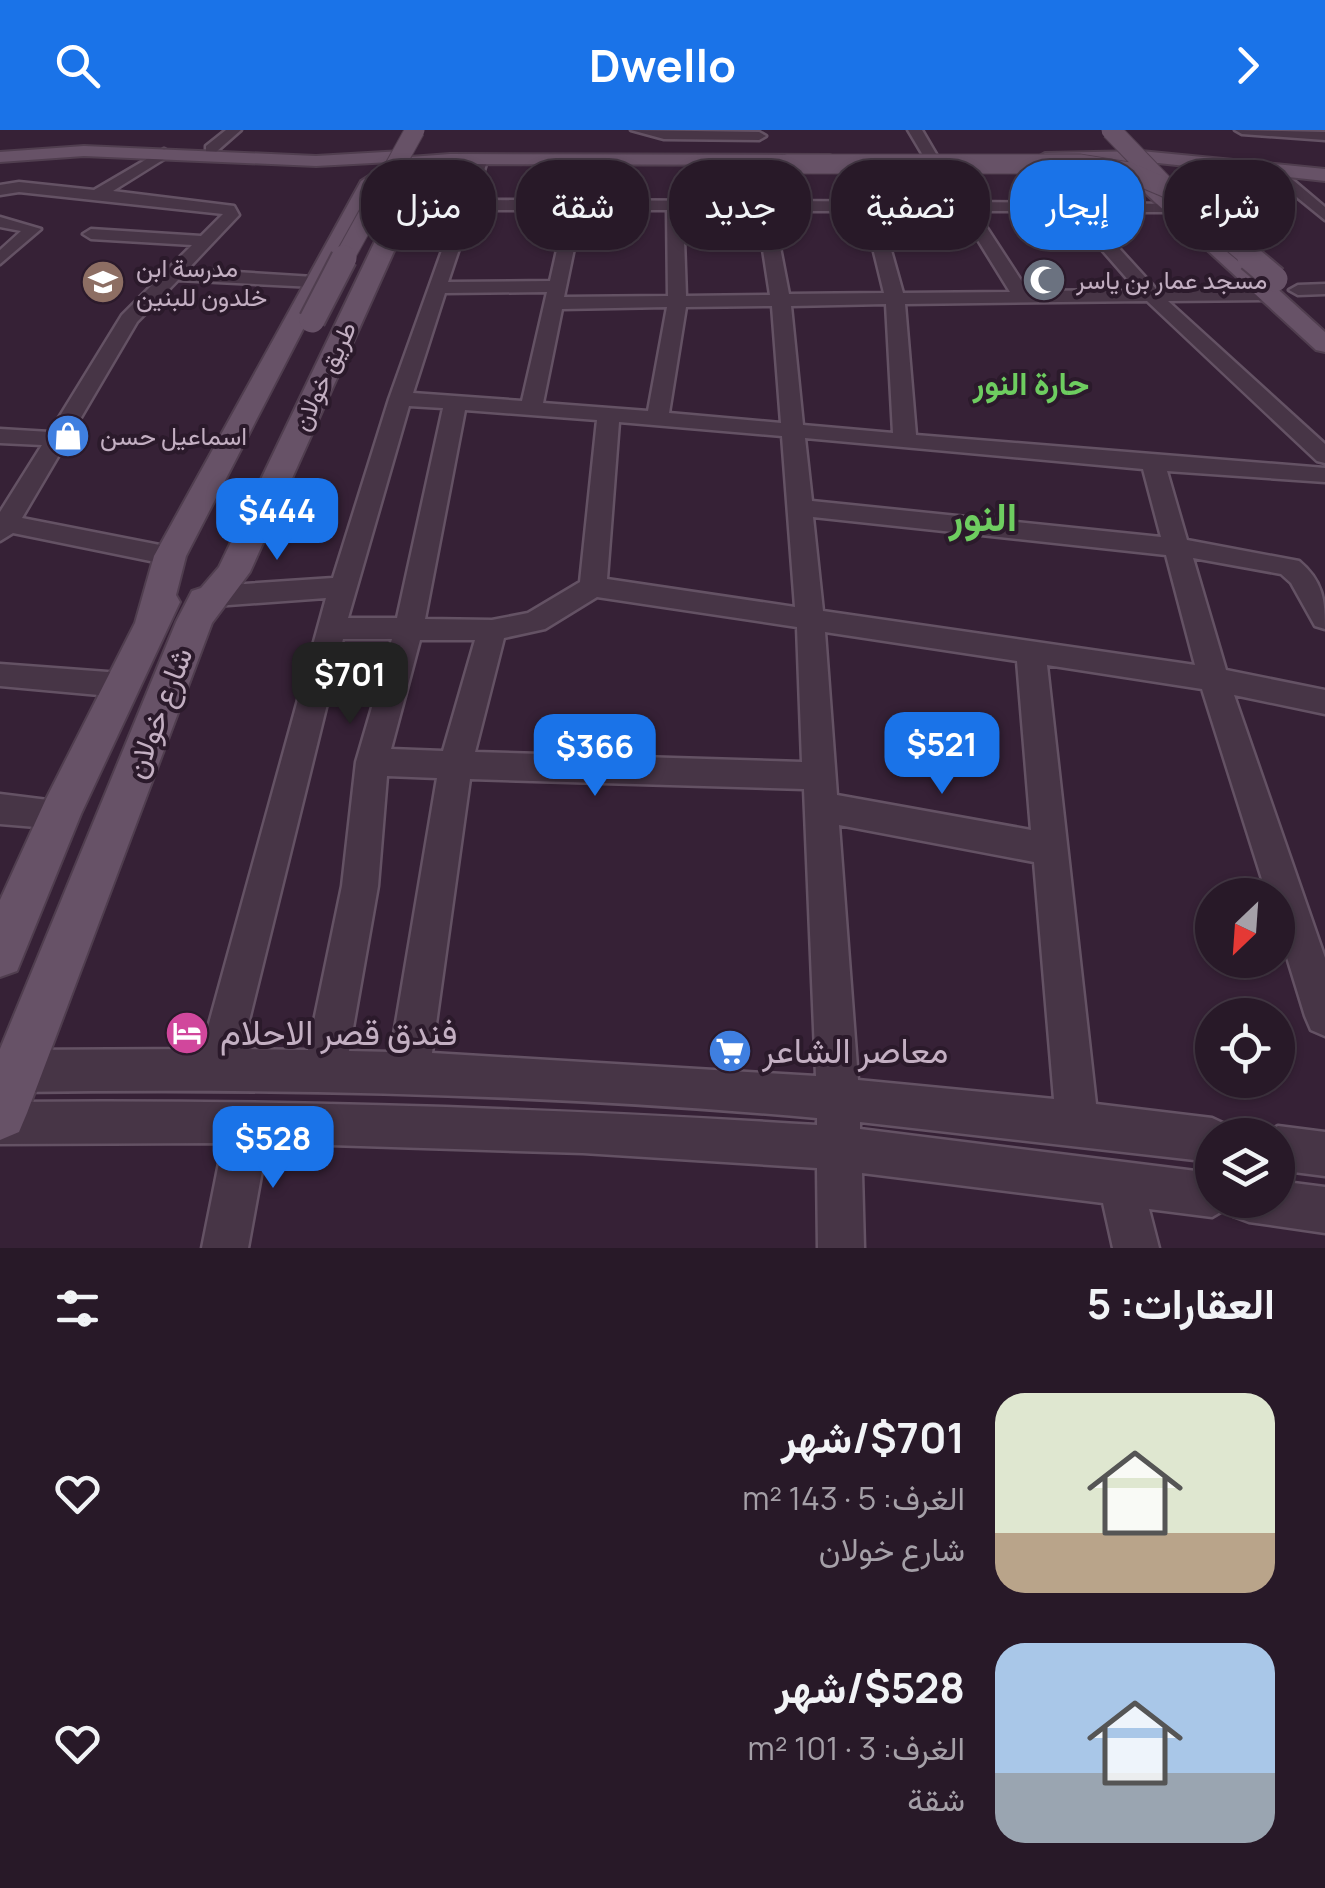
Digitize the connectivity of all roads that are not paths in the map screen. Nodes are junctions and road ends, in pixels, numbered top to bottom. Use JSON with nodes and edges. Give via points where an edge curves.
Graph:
{"nodes":[{"id":1,"x":234,"y":130,"type":"edge"},
{"id":2,"x":638,"y":130,"type":"edge"},
{"id":3,"x":915,"y":130,"type":"edge"},
{"id":4,"x":1096,"y":130,"type":"edge"},
{"id":5,"x":1111,"y":130,"type":"edge"},
{"id":6,"x":1120,"y":130,"type":"edge"},
{"id":7,"x":402,"y":131,"type":"edge"},
{"id":8,"x":759,"y":133,"type":"edge"},
{"id":9,"x":1325,"y":136,"type":"edge"},
{"id":10,"x":431,"y":137,"type":"edge"},
{"id":11,"x":211,"y":149,"type":"junction"},
{"id":12,"x":164,"y":152,"type":"junction"},
{"id":13,"x":1238,"y":152,"type":"edge"},
{"id":14,"x":0,"y":154,"type":"edge"},
{"id":15,"x":318,"y":158,"type":"junction"},
{"id":16,"x":450,"y":158,"type":"junction"},
{"id":17,"x":430,"y":160,"type":"edge"},
{"id":18,"x":472,"y":160,"type":"edge"},
{"id":19,"x":759,"y":160,"type":"edge"},
{"id":20,"x":934,"y":160,"type":"edge"},
{"id":21,"x":1124,"y":160,"type":"edge"},
{"id":22,"x":1131,"y":160,"type":"edge"},
{"id":23,"x":1134,"y":160,"type":"edge"},
{"id":24,"x":1188,"y":160,"type":"edge"},
{"id":25,"x":496,"y":162,"type":"edge"},
{"id":26,"x":669,"y":163,"type":"edge"},
{"id":27,"x":811,"y":164,"type":"edge"},
{"id":28,"x":1010,"y":164,"type":"edge"},
{"id":29,"x":361,"y":172,"type":"edge"},
{"id":30,"x":1325,"y":175,"type":"edge"},
{"id":31,"x":1144,"y":177,"type":"edge"},
{"id":32,"x":1144,"y":178,"type":"edge"},
{"id":33,"x":1295,"y":180,"type":"edge"},
{"id":34,"x":1325,"y":183,"type":"edge"},
{"id":35,"x":1295,"y":189,"type":"edge"},
{"id":36,"x":0,"y":190,"type":"edge"},
{"id":37,"x":98,"y":194,"type":"junction"},
{"id":38,"x":361,"y":197,"type":"edge"},
{"id":39,"x":1325,"y":215,"type":"edge"},
{"id":40,"x":0,"y":222,"type":"edge"},
{"id":41,"x":91,"y":234,"type":"dead end"},
{"id":42,"x":207,"y":241,"type":"junction"},
{"id":43,"x":990,"y":247,"type":"edge"},
{"id":44,"x":383,"y":250,"type":"edge"},
{"id":45,"x":448,"y":250,"type":"edge"},
{"id":46,"x":566,"y":250,"type":"edge"},
{"id":47,"x":676,"y":250,"type":"edge"},
{"id":48,"x":771,"y":250,"type":"edge"},
{"id":49,"x":882,"y":250,"type":"edge"},
{"id":50,"x":1111,"y":250,"type":"edge"},
{"id":51,"x":0,"y":259,"type":"edge"},
{"id":52,"x":174,"y":274,"type":"junction"},
{"id":53,"x":314,"y":282,"type":"junction"},
{"id":54,"x":1267,"y":284,"type":"junction"},
{"id":55,"x":436,"y":288,"type":"junction"},
{"id":56,"x":1325,"y":289,"type":"edge"},
{"id":57,"x":1298,"y":290,"type":"junction"},
{"id":58,"x":556,"y":294,"type":"junction"},
{"id":59,"x":1021,"y":295,"type":"junction"},
{"id":60,"x":1152,"y":296,"type":"junction"},
{"id":61,"x":894,"y":299,"type":"junction"},
{"id":62,"x":677,"y":302,"type":"junction"},
{"id":63,"x":781,"y":302,"type":"junction"},
{"id":64,"x":1325,"y":313,"type":"edge"},
{"id":65,"x":322,"y":319,"type":"junction"},
{"id":66,"x":1325,"y":323,"type":"edge"},
{"id":67,"x":1325,"y":341,"type":"edge"},
{"id":68,"x":400,"y":400,"type":"junction"},
{"id":69,"x":455,"y":403,"type":"junction"},
{"id":70,"x":531,"y":407,"type":"junction"},
{"id":71,"x":608,"y":416,"type":"junction"},
{"id":72,"x":657,"y":420,"type":"junction"},
{"id":73,"x":794,"y":431,"type":"junction"},
{"id":74,"x":0,"y":436,"type":"edge"},
{"id":75,"x":58,"y":439,"type":"junction"},
{"id":76,"x":905,"y":439,"type":"junction"},
{"id":77,"x":1325,"y":456,"type":"edge"},
{"id":78,"x":1153,"y":464,"type":"junction"},
{"id":79,"x":1325,"y":475,"type":"edge"},
{"id":80,"x":800,"y":508,"type":"junction"},
{"id":81,"x":3,"y":526,"type":"edge"},
{"id":82,"x":1177,"y":547,"type":"junction"},
{"id":83,"x":170,"y":556,"type":"junction"},
{"id":84,"x":343,"y":587,"type":"junction"},
{"id":85,"x":593,"y":587,"type":"junction"},
{"id":86,"x":187,"y":613,"type":"junction"},
{"id":87,"x":810,"y":617,"type":"junction"},
{"id":88,"x":1325,"y":620,"type":"edge"},
{"id":89,"x":331,"y":628,"type":"junction"},
{"id":90,"x":409,"y":629,"type":"junction"},
{"id":91,"x":492,"y":630,"type":"junction"},
{"id":92,"x":1031,"y":652,"type":"junction"},
{"id":93,"x":0,"y":676,"type":"edge"},
{"id":94,"x":1214,"y":679,"type":"junction"},
{"id":95,"x":120,"y":685,"type":"junction"},
{"id":96,"x":1325,"y":702,"type":"edge"},
{"id":97,"x":372,"y":762,"type":"junction"},
{"id":98,"x":456,"y":762,"type":"junction"},
{"id":99,"x":820,"y":792,"type":"junction"},
{"id":100,"x":0,"y":809,"type":"edge"},
{"id":101,"x":60,"y":814,"type":"junction"},
{"id":102,"x":1051,"y":849,"type":"junction"},
{"id":103,"x":0,"y":954,"type":"edge"},
{"id":104,"x":1325,"y":1016,"type":"edge"},
{"id":105,"x":217,"y":1068,"type":"junction"},
{"id":106,"x":326,"y":1068,"type":"junction"},
{"id":107,"x":409,"y":1070,"type":"junction"},
{"id":108,"x":17,"y":1071,"type":"junction"},
{"id":109,"x":838,"y":1096,"type":"junction"},
{"id":110,"x":0,"y":1113,"type":"edge"},
{"id":111,"x":248,"y":1121,"type":"junction"},
{"id":112,"x":1077,"y":1122,"type":"junction"},
{"id":113,"x":0,"y":1123,"type":"edge"},
{"id":114,"x":1195,"y":1138,"type":"edge"},
{"id":115,"x":837,"y":1148,"type":"junction"},
{"id":116,"x":1295,"y":1150,"type":"edge"},
{"id":117,"x":1325,"y":1154,"type":"edge"},
{"id":118,"x":1120,"y":1183,"type":"junction"},
{"id":119,"x":1195,"y":1193,"type":"edge"},
{"id":120,"x":1295,"y":1206,"type":"edge"},
{"id":121,"x":1325,"y":1210,"type":"edge"},
{"id":122,"x":225,"y":1248,"type":"edge"},
{"id":123,"x":841,"y":1248,"type":"edge"},
{"id":124,"x":1136,"y":1248,"type":"edge"}],
"edges":[{"from":1,"to":11,"type":"street"},
{"from":2,"to":8,"type":"street"},
{"from":3,"to":20,"type":"street"},
{"from":4,"to":21,"type":"main road"},
{"from":5,"to":22,"type":"main road","bridge":true},
{"from":6,"to":23,"type":"main road"},
{"from":7,"to":15,"type":"main road","via":[[368,150]]},
{"from":7,"to":65,"type":"main road","name":"طريق خولان","bridge":true},
{"from":8,"to":19,"type":"street"},
{"from":9,"to":13,"type":"street"},
{"from":10,"to":15,"type":"main road","via":[[388,158]]},
{"from":10,"to":16,"type":"main road","via":[[434,151]]},
{"from":10,"to":65,"type":"main road","name":"طريق خولان","via":[[409,160]]},
{"from":11,"to":14,"type":"main road","via":[[92,144]]},
{"from":11,"to":15,"type":"main road"},
{"from":12,"to":14,"type":"main road"},
{"from":12,"to":15,"type":"main road"},
{"from":12,"to":37,"type":"street"},
{"from":13,"to":24,"type":"main road"},
{"from":13,"to":30,"type":"main road"},
{"from":15,"to":29,"type":"main road"},
{"from":16,"to":17,"type":"main road"},
{"from":16,"to":18,"type":"main road"},
{"from":25,"to":26,"type":"main road"},
{"from":27,"to":28,"type":"main road","bridge":true},
{"from":31,"to":57,"type":"main road"},
{"from":32,"to":54,"type":"main road"},
{"from":33,"to":34,"type":"main road"},
{"from":35,"to":39,"type":"street"},
{"from":36,"to":37,"type":"street"},
{"from":37,"to":42,"type":"street","via":[[228,209],[231,215]]},
{"from":38,"to":53,"type":"main road","name":"طريق خولان"},
{"from":40,"to":51,"type":"street","via":[[33,228]]},
{"from":41,"to":42,"type":"street"},
{"from":42,"to":52,"type":"street"},
{"from":43,"to":59,"type":"street"},
{"from":44,"to":86,"type":"main road","name":"طريق خولان","via":[[233,572]]},
{"from":45,"to":55,"type":"street"},
{"from":46,"to":58,"type":"street"},
{"from":47,"to":62,"type":"street"},
{"from":48,"to":63,"type":"street"},
{"from":49,"to":61,"type":"street"},
{"from":50,"to":60,"type":"street"},
{"from":52,"to":53,"type":"street"},
{"from":52,"to":75,"type":"street","via":[[129,319]]},
{"from":53,"to":83,"type":"main road","name":"طريق خولان"},
{"from":54,"to":60,"type":"street"},
{"from":54,"to":66,"type":"main road"},
{"from":54,"to":67,"type":"main road"},
{"from":55,"to":58,"type":"street"},
{"from":55,"to":68,"type":"street"},
{"from":56,"to":57,"type":"street"},
{"from":57,"to":64,"type":"main road"},
{"from":58,"to":62,"type":"street"},
{"from":58,"to":70,"type":"street"},
{"from":59,"to":60,"type":"street"},
{"from":59,"to":61,"type":"street"},
{"from":60,"to":77,"type":"street"},
{"from":61,"to":63,"type":"street"},
{"from":61,"to":76,"type":"street"},
{"from":62,"to":63,"type":"street"},
{"from":62,"to":72,"type":"street"},
{"from":63,"to":73,"type":"street"},
{"from":65,"to":86,"type":"main road","name":"شارع خولان"},
{"from":65,"to":86,"type":"main road","name":"شارع خولان"},
{"from":68,"to":69,"type":"street"},
{"from":68,"to":84,"type":"street"},
{"from":69,"to":70,"type":"street"},
{"from":69,"to":90,"type":"street"},
{"from":70,"to":71,"type":"street"},
{"from":71,"to":72,"type":"street"},
{"from":71,"to":85,"type":"street"},
{"from":72,"to":73,"type":"street"},
{"from":73,"to":76,"type":"street"},
{"from":73,"to":80,"type":"street"},
{"from":74,"to":75,"type":"street"},
{"from":75,"to":81,"type":"street"},
{"from":76,"to":78,"type":"street"},
{"from":78,"to":79,"type":"street"},
{"from":78,"to":82,"type":"street"},
{"from":80,"to":82,"type":"street"},
{"from":80,"to":87,"type":"street"},
{"from":81,"to":83,"type":"street"},
{"from":82,"to":88,"type":"street","via":[[1290,567]]},
{"from":82,"to":94,"type":"street"},
{"from":83,"to":86,"type":"main road","name":"طريق خولان"},
{"from":84,"to":86,"type":"street"},
{"from":84,"to":89,"type":"street"},
{"from":85,"to":87,"type":"street"},
{"from":85,"to":91,"type":"street","via":[[535,622]]},
{"from":86,"to":95,"type":"main road","name":"شارع خولان"},
{"from":86,"to":108,"type":"main road","name":"شارع خولان"},
{"from":87,"to":92,"type":"street"},
{"from":87,"to":99,"type":"street"},
{"from":89,"to":90,"type":"street"},
{"from":89,"to":105,"type":"street"},
{"from":90,"to":91,"type":"street"},
{"from":90,"to":97,"type":"street"},
{"from":91,"to":98,"type":"street"},
{"from":92,"to":94,"type":"street"},
{"from":92,"to":102,"type":"street"},
{"from":93,"to":95,"type":"street"},
{"from":94,"to":96,"type":"street"},
{"from":94,"to":104,"type":"street"},
{"from":95,"to":101,"type":"main road","name":"شارع خولان"},
{"from":97,"to":98,"type":"street"},
{"from":97,"to":106,"type":"street","via":[[360,886]]},
{"from":98,"to":99,"type":"street"},
{"from":98,"to":107,"type":"street"},
{"from":99,"to":102,"type":"street"},
{"from":99,"to":109,"type":"street"},
{"from":100,"to":101,"type":"street"},
{"from":101,"to":103,"type":"main road","name":"شارع خولان"},
{"from":102,"to":112,"type":"street"},
{"from":105,"to":106,"type":"street"},
{"from":105,"to":108,"type":"street"},
{"from":106,"to":107,"type":"street"},
{"from":107,"to":109,"type":"street"},
{"from":108,"to":110,"type":"main road","name":"شارع خولان"},
{"from":109,"to":112,"type":"street"},
{"from":109,"to":115,"type":"street"},
{"from":111,"to":113,"type":"street"},
{"from":111,"to":115,"type":"street"},
{"from":111,"to":122,"type":"street"},
{"from":112,"to":114,"type":"street"},
{"from":115,"to":118,"type":"street"},
{"from":115,"to":123,"type":"street"},
{"from":116,"to":117,"type":"street"},
{"from":118,"to":119,"type":"street"},
{"from":118,"to":124,"type":"street"},
{"from":120,"to":121,"type":"street"}]}
